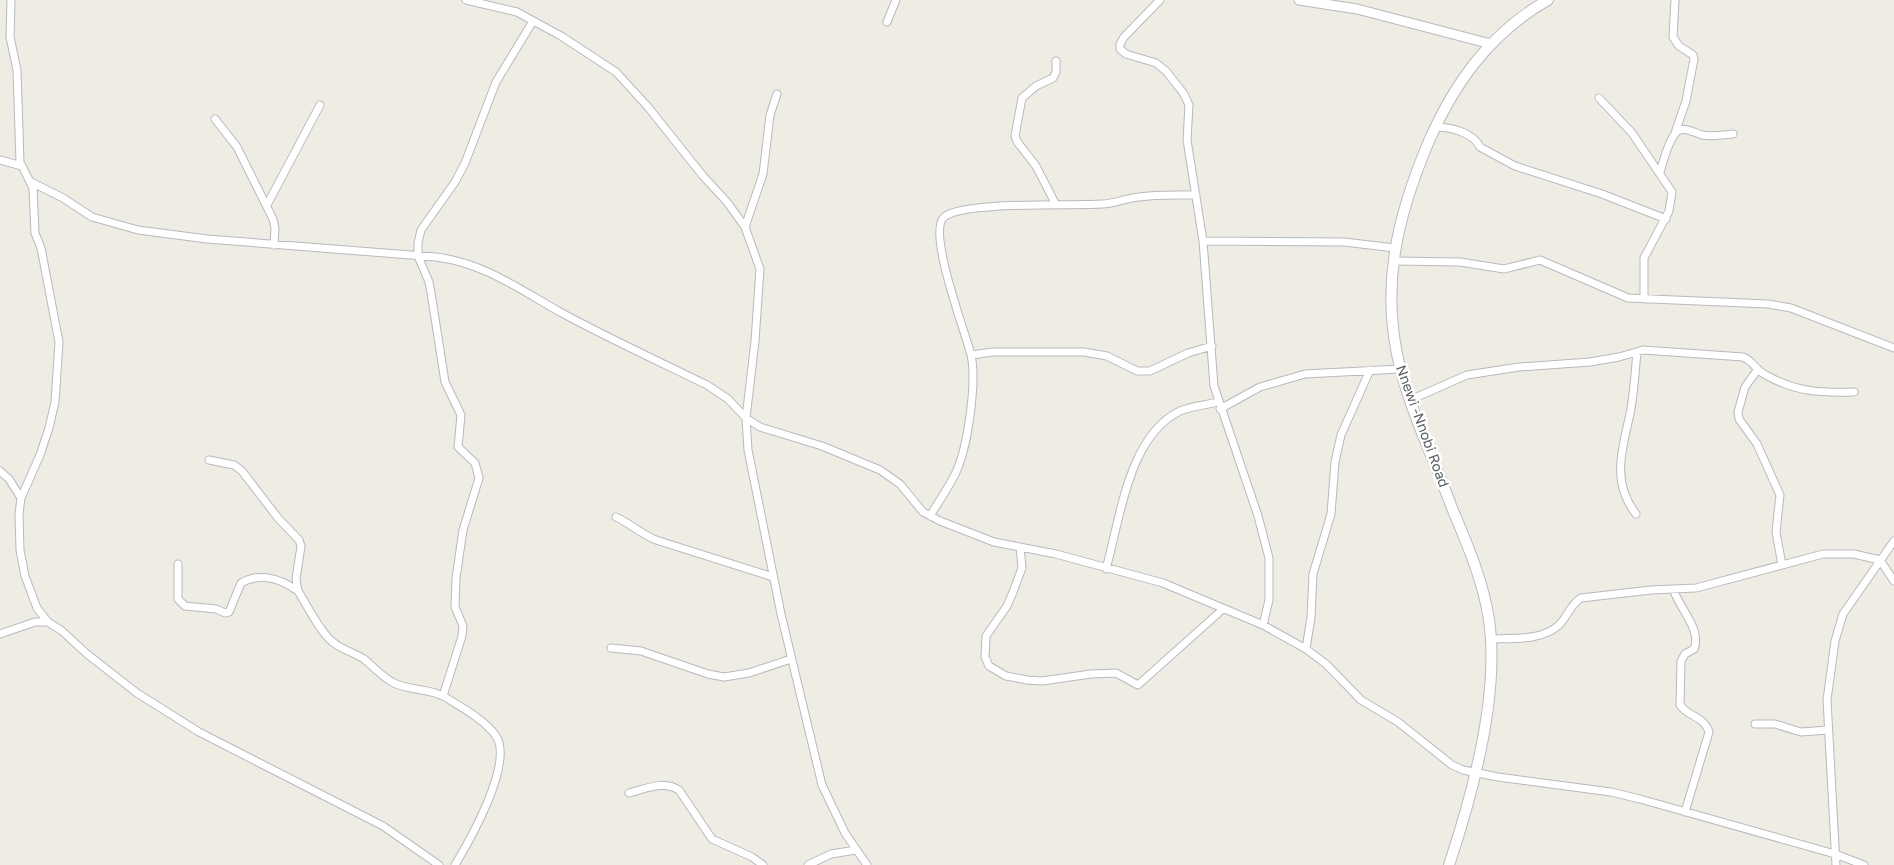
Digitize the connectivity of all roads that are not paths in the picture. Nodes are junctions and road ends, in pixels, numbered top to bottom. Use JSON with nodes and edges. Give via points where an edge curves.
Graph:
{"nodes":[{"id":1,"x":12,"y":0,"type":"edge"},
{"id":2,"x":466,"y":0,"type":"edge"},
{"id":3,"x":896,"y":0,"type":"edge"},
{"id":4,"x":1160,"y":0,"type":"edge"},
{"id":5,"x":1298,"y":0,"type":"edge"},
{"id":6,"x":1548,"y":0,"type":"edge"},
{"id":7,"x":1675,"y":0,"type":"edge"},
{"id":8,"x":1341,"y":3,"type":"edge"},
{"id":9,"x":533,"y":21,"type":"junction"},
{"id":10,"x":887,"y":22,"type":"dead end"},
{"id":11,"x":1491,"y":44,"type":"junction"},
{"id":12,"x":1056,"y":61,"type":"dead end"},
{"id":13,"x":777,"y":94,"type":"dead end"},
{"id":14,"x":1599,"y":98,"type":"dead end"},
{"id":15,"x":320,"y":105,"type":"dead end"},
{"id":16,"x":215,"y":119,"type":"dead end"},
{"id":17,"x":1435,"y":127,"type":"junction"},
{"id":18,"x":1675,"y":133,"type":"junction"},
{"id":19,"x":1733,"y":134,"type":"dead end"},
{"id":20,"x":0,"y":160,"type":"edge"},
{"id":21,"x":22,"y":166,"type":"junction"},
{"id":22,"x":1660,"y":172,"type":"junction"},
{"id":23,"x":31,"y":182,"type":"junction"},
{"id":24,"x":1196,"y":195,"type":"junction"},
{"id":25,"x":1055,"y":203,"type":"junction"},
{"id":26,"x":267,"y":205,"type":"junction"},
{"id":27,"x":1666,"y":219,"type":"junction"},
{"id":28,"x":745,"y":227,"type":"junction"},
{"id":29,"x":1203,"y":242,"type":"junction"},
{"id":30,"x":274,"y":245,"type":"junction"},
{"id":31,"x":1395,"y":248,"type":"junction"},
{"id":32,"x":418,"y":256,"type":"junction"},
{"id":33,"x":1393,"y":261,"type":"junction"},
{"id":34,"x":1644,"y":299,"type":"junction"},
{"id":35,"x":1212,"y":346,"type":"junction"},
{"id":36,"x":1894,"y":348,"type":"edge"},
{"id":37,"x":1637,"y":352,"type":"junction"},
{"id":38,"x":971,"y":355,"type":"junction"},
{"id":39,"x":1400,"y":369,"type":"junction"},
{"id":40,"x":1758,"y":369,"type":"junction"},
{"id":41,"x":1370,"y":370,"type":"junction"},
{"id":42,"x":1854,"y":392,"type":"dead end"},
{"id":43,"x":1410,"y":400,"type":"junction"},
{"id":44,"x":1219,"y":405,"type":"junction"},
{"id":45,"x":746,"y":418,"type":"junction"},
{"id":46,"x":209,"y":460,"type":"dead end"},
{"id":47,"x":0,"y":471,"type":"edge"},
{"id":48,"x":21,"y":498,"type":"junction"},
{"id":49,"x":1636,"y":514,"type":"dead end"},
{"id":50,"x":930,"y":516,"type":"junction"},
{"id":51,"x":616,"y":517,"type":"dead end"},
{"id":52,"x":1894,"y":541,"type":"edge"},
{"id":53,"x":1020,"y":547,"type":"junction"},
{"id":54,"x":1880,"y":560,"type":"junction"},
{"id":55,"x":178,"y":564,"type":"dead end"},
{"id":56,"x":1782,"y":565,"type":"junction"},
{"id":57,"x":1106,"y":569,"type":"junction"},
{"id":58,"x":773,"y":576,"type":"junction"},
{"id":59,"x":1894,"y":581,"type":"edge"},
{"id":60,"x":298,"y":591,"type":"junction"},
{"id":61,"x":1674,"y":591,"type":"junction"},
{"id":62,"x":1223,"y":608,"type":"junction"},
{"id":63,"x":48,"y":622,"type":"junction"},
{"id":64,"x":1263,"y":624,"type":"junction"},
{"id":65,"x":0,"y":634,"type":"edge"},
{"id":66,"x":1490,"y":639,"type":"junction"},
{"id":67,"x":611,"y":648,"type":"dead end"},
{"id":68,"x":1306,"y":649,"type":"junction"},
{"id":69,"x":791,"y":658,"type":"junction"},
{"id":70,"x":443,"y":696,"type":"junction"},
{"id":71,"x":1755,"y":724,"type":"dead end"},
{"id":72,"x":1828,"y":730,"type":"junction"},
{"id":73,"x":1476,"y":772,"type":"junction"},
{"id":74,"x":629,"y":794,"type":"dead end"},
{"id":75,"x":1685,"y":812,"type":"junction"},
{"id":76,"x":856,"y":850,"type":"junction"},
{"id":77,"x":1835,"y":854,"type":"junction"},
{"id":78,"x":439,"y":865,"type":"edge"},
{"id":79,"x":455,"y":865,"type":"edge"},
{"id":80,"x":763,"y":865,"type":"edge"},
{"id":81,"x":808,"y":865,"type":"edge"},
{"id":82,"x":867,"y":865,"type":"edge"},
{"id":83,"x":1449,"y":865,"type":"edge"},
{"id":84,"x":1836,"y":865,"type":"edge"},
{"id":85,"x":1864,"y":865,"type":"edge"}],
"edges":[{"from":1,"to":21,"type":"street","via":[[10,37],[17,70]]},
{"from":2,"to":9,"type":"street","via":[[517,12]]},
{"from":3,"to":10,"type":"street"},
{"from":4,"to":24,"type":"street","via":[[1124,36],[1120,49],[1156,63],[1184,94],[1189,105],[1187,140]]},
{"from":5,"to":8,"type":"street"},
{"from":6,"to":11,"type":"main road","name":"Nnewi -Nnobi Road"},
{"from":7,"to":18,"type":"street","via":[[1675,42],[1690,52],[1694,59],[1686,101]]},
{"from":8,"to":11,"type":"street"},
{"from":9,"to":28,"type":"street","via":[[616,72]]},
{"from":9,"to":32,"type":"street","via":[[496,82],[462,169],[421,230]]},
{"from":11,"to":17,"type":"main road","name":"Nnewi -Nnobi Road","via":[[1456,86]]},
{"from":12,"to":25,"type":"street","via":[[1053,78],[1022,98],[1015,136],[1036,166]]},
{"from":13,"to":28,"type":"street","via":[[770,115],[763,174]]},
{"from":14,"to":22,"type":"street","via":[[1632,133]]},
{"from":15,"to":26,"type":"street"},
{"from":16,"to":26,"type":"street","via":[[237,147]]},
{"from":17,"to":27,"type":"street","via":[[1450,127],[1477,140],[1480,147],[1515,166]]},
{"from":17,"to":31,"type":"main road","name":"Nnewi -Nnobi Road","via":[[1409,187]]},
{"from":18,"to":19,"type":"street","via":[[1685,129],[1702,135]]},
{"from":18,"to":22,"type":"street"},
{"from":20,"to":21,"type":"street"},
{"from":21,"to":23,"type":"street"},
{"from":22,"to":27,"type":"street","via":[[1672,192]]},
{"from":23,"to":30,"type":"street","via":[[92,217],[111,224],[171,235]]},
{"from":23,"to":48,"type":"street","via":[[35,233],[41,248],[59,342],[55,402],[49,428]]},
{"from":24,"to":25,"type":"street","via":[[1146,196],[1104,204]]},
{"from":24,"to":29,"type":"street"},
{"from":25,"to":38,"type":"street","via":[[969,210],[942,218],[939,234],[947,273]]},
{"from":26,"to":30,"type":"street","via":[[275,228]]},
{"from":27,"to":34,"type":"street","via":[[1644,258]]},
{"from":28,"to":45,"type":"street","via":[[760,269]]},
{"from":29,"to":31,"type":"street","via":[[1344,242]]},
{"from":29,"to":35,"type":"street"},
{"from":30,"to":32,"type":"street"},
{"from":31,"to":33,"type":"main road","name":"Nnewi -Nnobi Road"},
{"from":32,"to":45,"type":"street","via":[[454,260],[484,269],[515,284],[559,312],[707,385],[728,399]]},
{"from":32,"to":70,"type":"street","via":[[429,282],[445,382],[461,415],[458,448],[475,463],[479,478],[463,530],[456,578],[455,607],[463,626],[462,636]]},
{"from":33,"to":34,"type":"street","via":[[1460,262],[1504,269],[1540,260],[1628,298]]},
{"from":33,"to":39,"type":"main road","name":"Nnewi -Nnobi Road","via":[[1391,323]]},
{"from":34,"to":36,"type":"street","via":[[1768,304],[1791,308]]},
{"from":35,"to":38,"type":"street","via":[[1150,371],[1137,371],[1107,356],[1084,352]]},
{"from":35,"to":44,"type":"street","via":[[1212,374]]},
{"from":37,"to":40,"type":"street","via":[[1743,357]]},
{"from":37,"to":43,"type":"street","via":[[1590,362],[1467,375]]},
{"from":37,"to":49,"type":"street","via":[[1631,406],[1622,442],[1621,468],[1622,493]]},
{"from":38,"to":50,"type":"street","via":[[974,382],[962,452],[957,469]]},
{"from":39,"to":41,"type":"street"},
{"from":39,"to":43,"type":"main road","name":"Nnewi -Nnobi Road"},
{"from":40,"to":42,"type":"street","via":[[1804,391]]},
{"from":40,"to":56,"type":"street","via":[[1745,387],[1738,412],[1780,495],[1776,532]]},
{"from":41,"to":44,"type":"street","via":[[1305,374],[1260,386]]},
{"from":41,"to":68,"type":"street","via":[[1341,435],[1331,514],[1313,574]]},
{"from":43,"to":66,"type":"main road","name":"Nnewi -Nnobi Road","via":[[1480,581]]},
{"from":44,"to":57,"type":"street","via":[[1178,412],[1145,444],[1122,502]]},
{"from":44,"to":64,"type":"street","via":[[1258,516],[1269,558],[1269,600]]},
{"from":45,"to":50,"type":"street","via":[[770,432],[822,446],[880,470],[900,484],[917,506]]},
{"from":45,"to":58,"type":"street","via":[[748,450]]},
{"from":46,"to":60,"type":"street","via":[[234,465],[242,471],[298,540],[301,546],[296,579]]},
{"from":47,"to":48,"type":"street"},
{"from":48,"to":63,"type":"street","via":[[20,550],[25,576],[37,608]]},
{"from":50,"to":53,"type":"street","via":[[971,534]]},
{"from":51,"to":58,"type":"street","via":[[650,538]]},
{"from":52,"to":54,"type":"street"},
{"from":53,"to":57,"type":"street"},
{"from":53,"to":62,"type":"street","via":[[1022,568],[1007,606],[989,629],[984,645],[989,666],[1006,676],[1042,682],[1116,673],[1138,684]]},
{"from":54,"to":56,"type":"street","via":[[1854,554],[1823,554]]},
{"from":54,"to":59,"type":"street"},
{"from":54,"to":72,"type":"street","via":[[1843,614],[1835,641],[1827,700]]},
{"from":55,"to":60,"type":"street","via":[[177,592],[180,603],[185,606],[229,612],[241,583],[256,578],[270,578]]},
{"from":56,"to":61,"type":"street"},
{"from":57,"to":62,"type":"street","via":[[1163,583]]},
{"from":58,"to":69,"type":"street"},
{"from":60,"to":70,"type":"street","via":[[335,644],[364,659],[395,683]]},
{"from":61,"to":66,"type":"street","via":[[1651,590],[1581,598],[1550,632],[1538,636]]},
{"from":61,"to":75,"type":"street","via":[[1696,634],[1694,649],[1681,661],[1680,705],[1702,719],[1709,732]]},
{"from":62,"to":64,"type":"street"},
{"from":63,"to":65,"type":"street","via":[[35,622]]},
{"from":63,"to":78,"type":"street","via":[[137,693],[199,732],[383,826]]},
{"from":64,"to":68,"type":"street"},
{"from":66,"to":73,"type":"main road","name":"Nnewi -Nnobi Road","via":[[1488,704]]},
{"from":67,"to":69,"type":"street","via":[[641,651],[724,677],[749,673]]},
{"from":68,"to":73,"type":"street","via":[[1326,664],[1361,700],[1412,732],[1440,758]]},
{"from":69,"to":76,"type":"street","via":[[822,786]]},
{"from":70,"to":79,"type":"street","via":[[496,735],[501,754],[486,803],[468,845]]},
{"from":71,"to":72,"type":"street","via":[[1775,724],[1801,732]]},
{"from":72,"to":77,"type":"street"},
{"from":73,"to":75,"type":"street","via":[[1611,792]]},
{"from":73,"to":83,"type":"main road","name":"Nnewi -Nnobi Road"},
{"from":74,"to":80,"type":"street","via":[[654,786],[674,787],[712,840]]},
{"from":75,"to":77,"type":"street"},
{"from":76,"to":81,"type":"street","via":[[831,854]]},
{"from":76,"to":82,"type":"street"},
{"from":77,"to":84,"type":"street"},
{"from":77,"to":85,"type":"street"}]}
